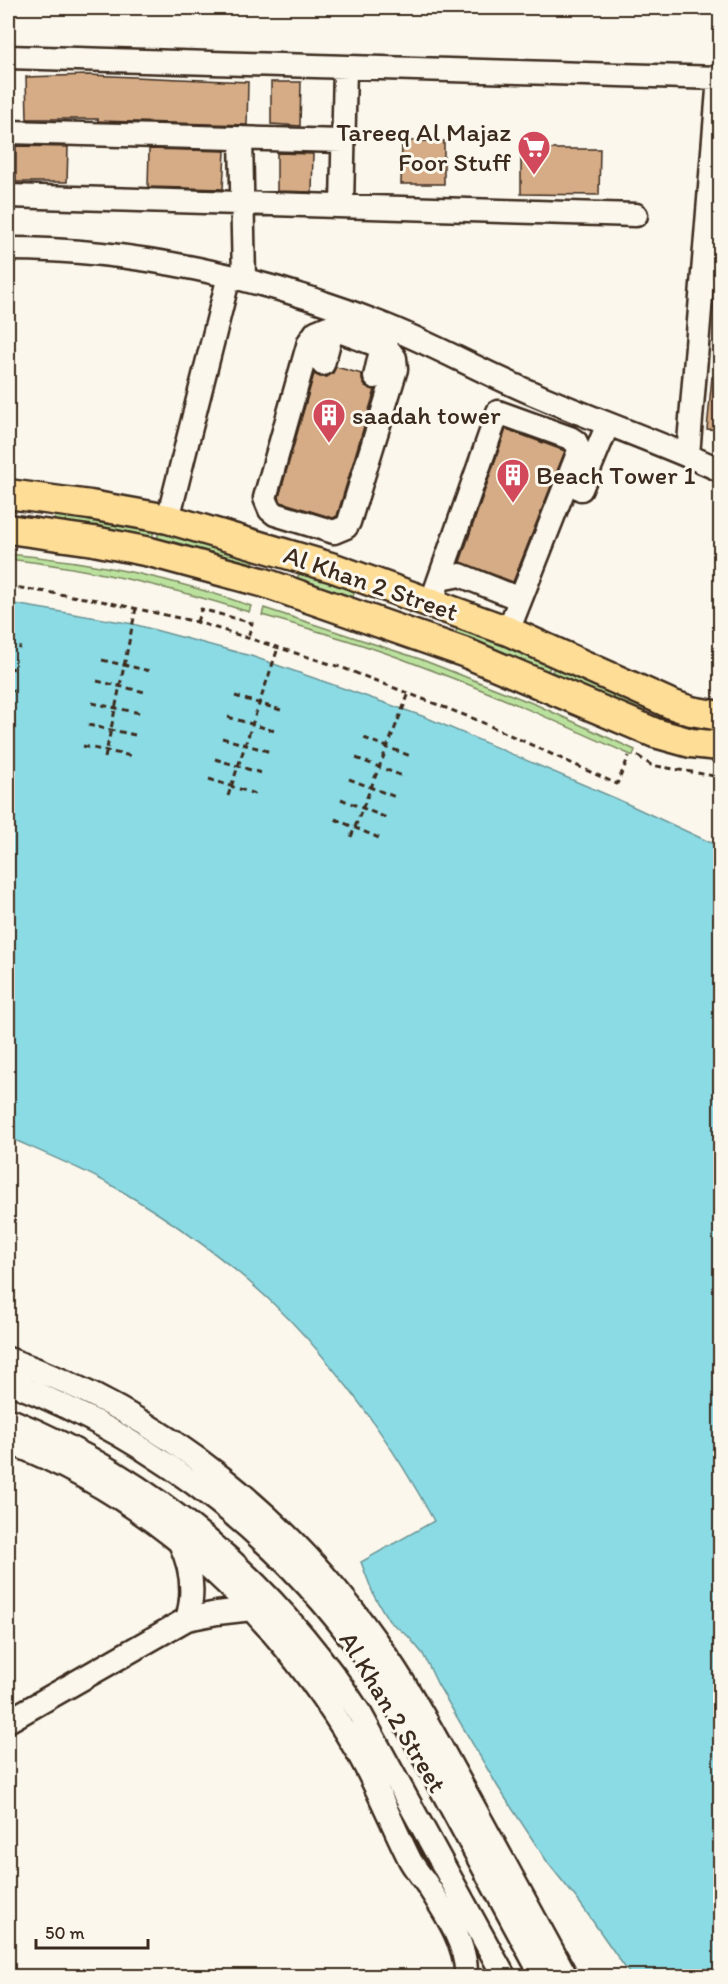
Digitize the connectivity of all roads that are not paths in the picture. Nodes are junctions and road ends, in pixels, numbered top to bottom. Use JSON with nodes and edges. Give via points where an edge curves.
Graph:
{"nodes":[{"id":1,"x":8,"y":57,"type":"edge"},
{"id":2,"x":345,"y":67,"type":"junction"},
{"id":3,"x":720,"y":78,"type":"edge"},
{"id":4,"x":8,"y":132,"type":"edge"},
{"id":5,"x":242,"y":138,"type":"junction"},
{"id":6,"x":343,"y":141,"type":"junction"},
{"id":7,"x":8,"y":196,"type":"edge"},
{"id":8,"x":243,"y":203,"type":"junction"},
{"id":9,"x":342,"y":206,"type":"junction"},
{"id":10,"x":636,"y":215,"type":"dead end"},
{"id":11,"x":8,"y":249,"type":"edge"},
{"id":12,"x":237,"y":278,"type":"junction"},
{"id":13,"x":333,"y":328,"type":"junction"},
{"id":14,"x":382,"y":346,"type":"junction"},
{"id":15,"x":323,"y":364,"type":"dead end"},
{"id":16,"x":375,"y":377,"type":"dead end"},
{"id":17,"x":508,"y":382,"type":"junction"},
{"id":18,"x":534,"y":394,"type":"junction"},
{"id":19,"x":498,"y":412,"type":"junction"},
{"id":20,"x":523,"y":420,"type":"junction"},
{"id":21,"x":608,"y":424,"type":"junction"},
{"id":22,"x":688,"y":455,"type":"junction"},
{"id":23,"x":720,"y":470,"type":"edge"},
{"id":24,"x":8,"y":494,"type":"edge"},
{"id":25,"x":282,"y":517,"type":"junction"},
{"id":26,"x":168,"y":519,"type":"junction"},
{"id":27,"x":8,"y":530,"type":"edge"},
{"id":28,"x":326,"y":530,"type":"junction"},
{"id":29,"x":241,"y":539,"type":"junction"},
{"id":30,"x":334,"y":568,"type":"junction"},
{"id":31,"x":435,"y":591,"type":"junction"},
{"id":32,"x":520,"y":600,"type":"junction"},
{"id":33,"x":514,"y":634,"type":"junction"},
{"id":34,"x":720,"y":716,"type":"edge"},
{"id":35,"x":720,"y":746,"type":"edge"},
{"id":36,"x":8,"y":1359,"type":"edge"},
{"id":37,"x":66,"y":1383,"type":"junction"},
{"id":38,"x":18,"y":1386,"type":"edge"},
{"id":39,"x":8,"y":1419,"type":"edge"},
{"id":40,"x":8,"y":1442,"type":"edge"},
{"id":41,"x":180,"y":1542,"type":"junction"},
{"id":42,"x":252,"y":1609,"type":"junction"},
{"id":43,"x":354,"y":1611,"type":"junction"},
{"id":44,"x":187,"y":1620,"type":"junction"},
{"id":45,"x":359,"y":1650,"type":"junction"},
{"id":46,"x":294,"y":1659,"type":"junction"},
{"id":47,"x":327,"y":1666,"type":"junction"},
{"id":48,"x":8,"y":1721,"type":"edge"},
{"id":49,"x":402,"y":1842,"type":"junction"},
{"id":50,"x":439,"y":1856,"type":"junction"},
{"id":51,"x":485,"y":1942,"type":"junction"},
{"id":52,"x":466,"y":1977,"type":"edge"},
{"id":53,"x":484,"y":1977,"type":"edge"},
{"id":54,"x":504,"y":1977,"type":"edge"},
{"id":55,"x":542,"y":1977,"type":"edge"},
{"id":56,"x":566,"y":1977,"type":"edge"}],
"edges":[{"from":1,"to":2,"type":"street"},
{"from":2,"to":3,"type":"street"},
{"from":2,"to":6,"type":"street"},
{"from":3,"to":22,"type":"street"},
{"from":4,"to":5,"type":"street"},
{"from":5,"to":6,"type":"street"},
{"from":5,"to":8,"type":"street"},
{"from":6,"to":9,"type":"street"},
{"from":7,"to":8,"type":"street"},
{"from":8,"to":9,"type":"street"},
{"from":8,"to":12,"type":"street"},
{"from":9,"to":10,"type":"street"},
{"from":11,"to":12,"type":"street","via":[[129,257]]},
{"from":12,"to":17,"type":"street","via":[[381,323]]},
{"from":12,"to":26,"type":"street"},
{"from":13,"to":14,"type":"street"},
{"from":13,"to":15,"type":"street"},
{"from":13,"to":25,"type":"street","via":[[316,332],[309,342],[266,491],[270,510]]},
{"from":14,"to":16,"type":"street"},
{"from":14,"to":28,"type":"street","via":[[392,353],[396,369],[352,516],[346,527],[334,532]]},
{"from":17,"to":18,"type":"street"},
{"from":17,"to":19,"type":"street"},
{"from":18,"to":20,"type":"street"},
{"from":18,"to":21,"type":"street"},
{"from":19,"to":20,"type":"street"},
{"from":19,"to":31,"type":"street"},
{"from":20,"to":32,"type":"street","via":[[573,439],[579,451]]},
{"from":21,"to":22,"type":"street"},
{"from":21,"to":33,"type":"street"},
{"from":22,"to":23,"type":"street"},
{"from":24,"to":26,"type":"main road","name":"Al Khan 2 Street"},
{"from":25,"to":28,"type":"street"},
{"from":25,"to":29,"type":"street"},
{"from":26,"to":29,"type":"main road","name":"Al Khan 2 Street"},
{"from":27,"to":35,"type":"main road","name":"Al Khan 2 Street","via":[[150,552],[266,583],[466,653],[655,733]]},
{"from":28,"to":30,"type":"street"},
{"from":29,"to":30,"type":"main road","name":"Al Khan 2 Street"},
{"from":30,"to":31,"type":"main road","name":"Al Khan 2 Street"},
{"from":31,"to":32,"type":"street","via":[[456,575]]},
{"from":31,"to":33,"type":"main road","name":"Al Khan 2 Street"},
{"from":32,"to":33,"type":"street"},
{"from":33,"to":34,"type":"main road","name":"Al Khan 2 Street","via":[[661,700]]},
{"from":36,"to":37,"type":"street"},
{"from":37,"to":38,"type":"street"},
{"from":37,"to":43,"type":"street","via":[[144,1423],[231,1484],[309,1556]]},
{"from":38,"to":45,"type":"street","name":"Al Khan 2 Street","via":[[96,1422],[198,1486],[285,1563]]},
{"from":39,"to":47,"type":"street","name":"Al Khan 2 Street","via":[[101,1464],[186,1521],[257,1584]]},
{"from":40,"to":41,"type":"street","via":[[99,1487]]},
{"from":41,"to":42,"type":"street"},
{"from":41,"to":44,"type":"street","via":[[192,1581]]},
{"from":42,"to":44,"type":"street"},
{"from":42,"to":46,"type":"street"},
{"from":43,"to":45,"type":"street"},
{"from":43,"to":56,"type":"street","via":[[421,1712]]},
{"from":44,"to":48,"type":"street"},
{"from":45,"to":55,"type":"street","name":"Al Khan 2 Street","via":[[399,1712]]},
{"from":46,"to":47,"type":"street"},
{"from":46,"to":49,"type":"street","via":[[358,1753]]},
{"from":47,"to":50,"type":"street","name":"Al Khan 2 Street","via":[[379,1745]]},
{"from":49,"to":50,"type":"street"},
{"from":49,"to":52,"type":"street","via":[[458,1939],[466,1958]]},
{"from":50,"to":51,"type":"street","name":"Al Khan 2 Street"},
{"from":51,"to":53,"type":"street"},
{"from":51,"to":54,"type":"street","name":"Al Khan 2 Street"}]}
